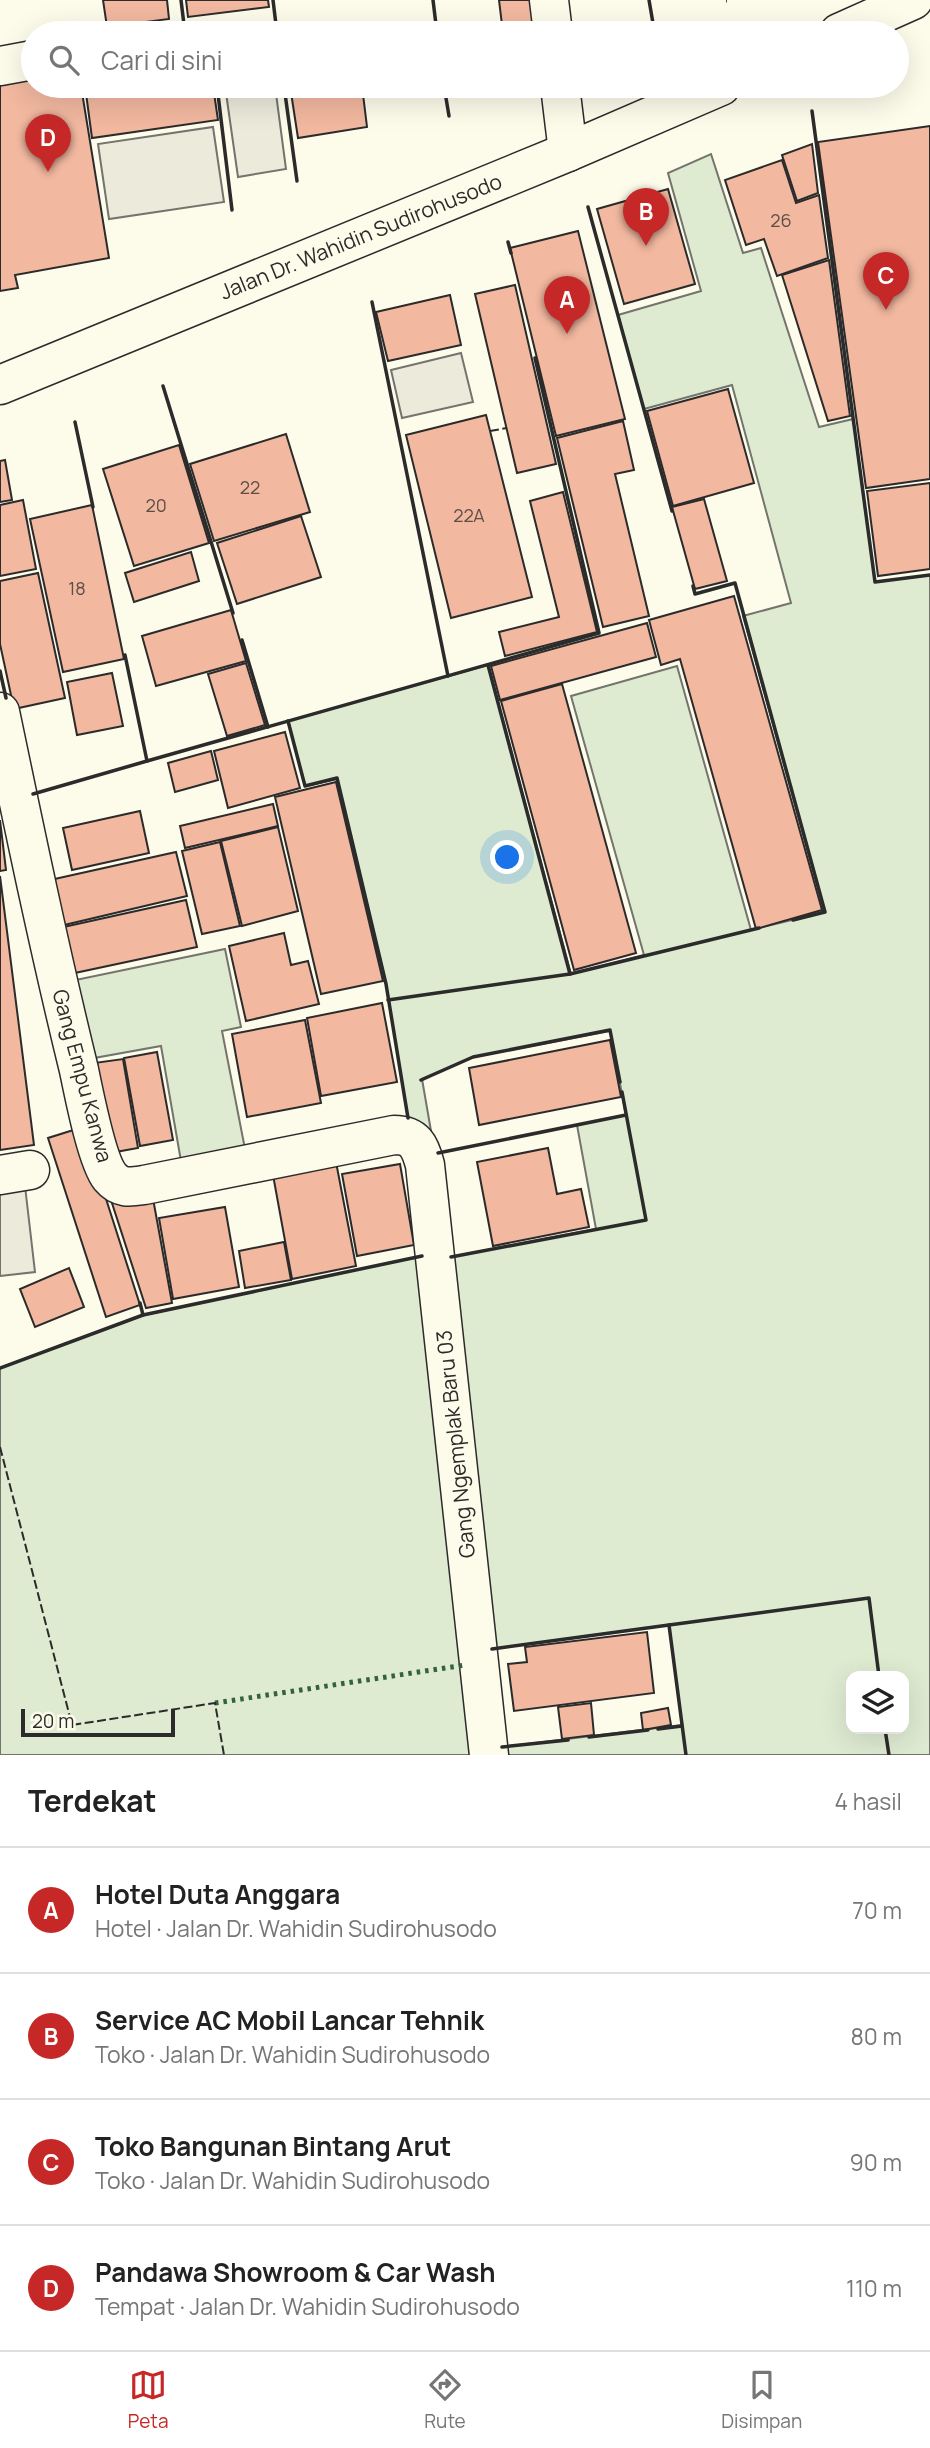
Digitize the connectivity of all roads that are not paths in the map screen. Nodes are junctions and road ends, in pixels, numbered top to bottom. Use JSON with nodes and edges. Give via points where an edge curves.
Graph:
{"nodes":[{"id":1,"x":549,"y":0,"type":"edge"},
{"id":2,"x":913,"y":0,"type":"edge"},
{"id":3,"x":552,"y":21,"type":"edge"},
{"id":4,"x":866,"y":21,"type":"edge"},
{"id":5,"x":21,"y":63,"type":"edge"},
{"id":6,"x":0,"y":66,"type":"edge"},
{"id":7,"x":561,"y":98,"type":"edge"},
{"id":8,"x":693,"y":98,"type":"edge"},
{"id":9,"x":568,"y":152,"type":"junction"},
{"id":10,"x":0,"y":385,"type":"edge"},
{"id":11,"x":0,"y":712,"type":"edge"},
{"id":12,"x":411,"y":1138,"type":"joint"},
{"id":13,"x":489,"y":1755,"type":"edge"}],
"edges":[{"from":1,"to":3,"type":"main road"},
{"from":2,"to":4,"type":"main road"},
{"from":5,"to":6,"type":"main road"},
{"from":7,"to":9,"type":"main road"},
{"from":8,"to":9,"type":"main road","name":"Jalan Dr. Wahidin Sudirohusodo"},
{"from":9,"to":10,"type":"main road","name":"Jalan Dr. Wahidin Sudirohusodo"},
{"from":11,"to":12,"type":"main road","name":"Gang Empu Kanwa","via":[[83,1090],[111,1178],[122,1186],[144,1185],[383,1136]]},
{"from":12,"to":13,"type":"main road","name":"Gang Ngemplak Baru 03","via":[[420,1146],[425,1165]]}]}
